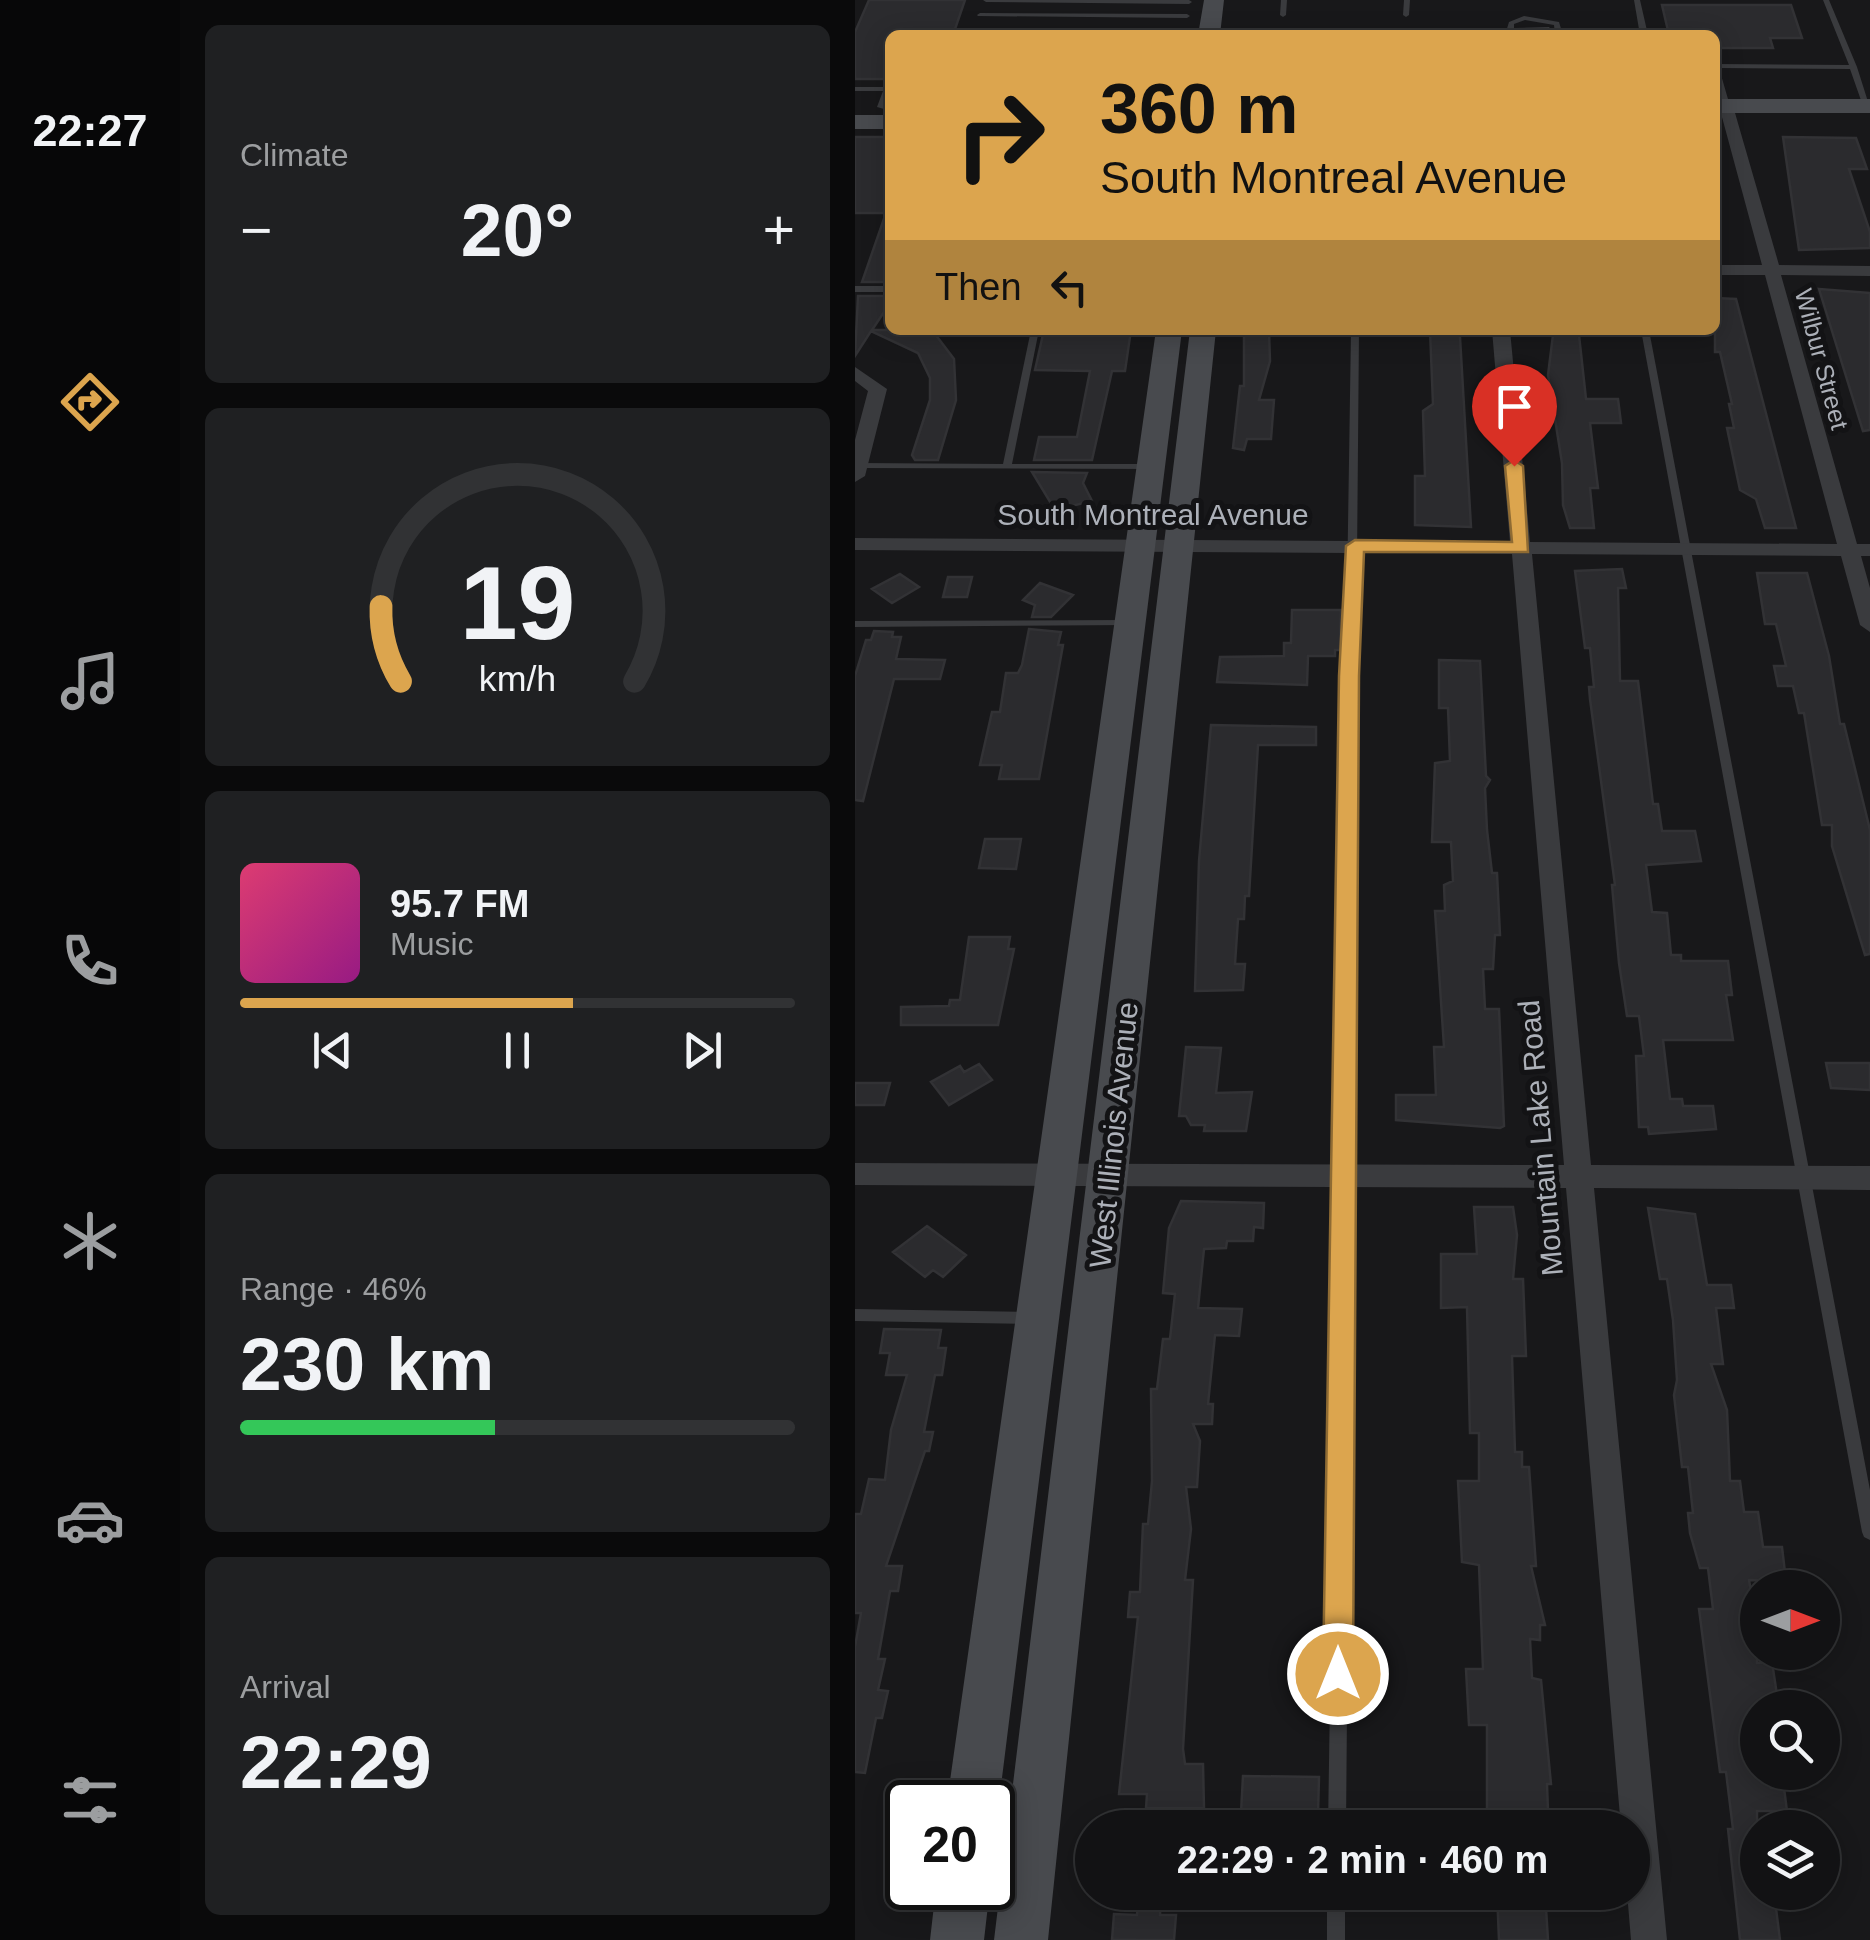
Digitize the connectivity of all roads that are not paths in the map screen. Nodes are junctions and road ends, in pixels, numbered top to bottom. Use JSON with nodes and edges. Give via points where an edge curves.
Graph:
{"nodes":[{"id":1,"x":986,"y":0,"type":"edge"},
{"id":2,"x":1214,"y":0,"type":"edge"},
{"id":3,"x":1284,"y":0,"type":"edge"},
{"id":4,"x":1407,"y":0,"type":"edge"},
{"id":5,"x":1637,"y":0,"type":"edge"},
{"id":6,"x":1826,"y":0,"type":"edge"},
{"id":7,"x":1189,"y":1,"type":"edge"},
{"id":8,"x":981,"y":15,"type":"junction"},
{"id":9,"x":1283,"y":15,"type":"dead end"},
{"id":10,"x":1407,"y":15,"type":"dead end"},
{"id":11,"x":1187,"y":16,"type":"junction"},
{"id":12,"x":975,"y":30,"type":"edge"},
{"id":13,"x":1185,"y":30,"type":"edge"},
{"id":14,"x":1210,"y":30,"type":"edge"},
{"id":15,"x":1644,"y":30,"type":"edge"},
{"id":16,"x":1720,"y":66,"type":"edge"},
{"id":17,"x":1853,"y":67,"type":"junction"},
{"id":18,"x":855,"y":89,"type":"edge"},
{"id":19,"x":885,"y":102,"type":"edge"},
{"id":20,"x":885,"y":105,"type":"edge"},
{"id":21,"x":1869,"y":111,"type":"edge"},
{"id":22,"x":1722,"y":114,"type":"edge"},
{"id":23,"x":856,"y":121,"type":"edge"},
{"id":24,"x":1720,"y":270,"type":"edge"},
{"id":25,"x":1771,"y":270,"type":"junction"},
{"id":26,"x":1870,"y":271,"type":"edge"},
{"id":27,"x":855,"y":289,"type":"edge"},
{"id":28,"x":885,"y":289,"type":"edge"},
{"id":29,"x":1034,"y":335,"type":"edge"},
{"id":30,"x":1168,"y":335,"type":"edge"},
{"id":31,"x":1202,"y":335,"type":"edge"},
{"id":32,"x":1355,"y":335,"type":"edge"},
{"id":33,"x":1501,"y":335,"type":"edge"},
{"id":34,"x":1646,"y":335,"type":"edge"},
{"id":35,"x":855,"y":372,"type":"edge"},
{"id":36,"x":1007,"y":466,"type":"junction"},
{"id":37,"x":1150,"y":467,"type":"junction"},
{"id":38,"x":857,"y":471,"type":"edge"},
{"id":39,"x":855,"y":544,"type":"edge"},
{"id":40,"x":1140,"y":544,"type":"junction"},
{"id":41,"x":1180,"y":544,"type":"junction"},
{"id":42,"x":1355,"y":546,"type":"junction"},
{"id":43,"x":1521,"y":548,"type":"junction"},
{"id":44,"x":1683,"y":549,"type":"junction"},
{"id":45,"x":1859,"y":550,"type":"edge"},
{"id":46,"x":1129,"y":623,"type":"junction"},
{"id":47,"x":855,"y":624,"type":"edge"},
{"id":48,"x":1870,"y":625,"type":"edge"},
{"id":49,"x":1104,"y":812,"type":"junction"},
{"id":50,"x":1151,"y":812,"type":"junction"},
{"id":51,"x":855,"y":1174,"type":"edge"},
{"id":52,"x":1055,"y":1174,"type":"junction"},
{"id":53,"x":1110,"y":1174,"type":"junction"},
{"id":54,"x":1342,"y":1174,"type":"junction"},
{"id":55,"x":1577,"y":1176,"type":"junction"},
{"id":56,"x":1804,"y":1178,"type":"junction"},
{"id":57,"x":1870,"y":1178,"type":"edge"},
{"id":58,"x":855,"y":1315,"type":"edge"},
{"id":59,"x":1035,"y":1318,"type":"junction"},
{"id":60,"x":1870,"y":1532,"type":"edge"},
{"id":61,"x":990,"y":1652,"type":"junction"},
{"id":62,"x":1054,"y":1653,"type":"junction"},
{"id":63,"x":975,"y":1780,"type":"edge"},
{"id":64,"x":1337,"y":1810,"type":"edge"},
{"id":65,"x":960,"y":1910,"type":"edge"},
{"id":66,"x":1336,"y":1910,"type":"edge"},
{"id":67,"x":957,"y":1940,"type":"edge"},
{"id":68,"x":1021,"y":1940,"type":"edge"},
{"id":69,"x":1336,"y":1940,"type":"edge"},
{"id":70,"x":1649,"y":1940,"type":"edge"}],
"edges":[{"from":1,"to":7,"type":"lane"},
{"from":1,"to":8,"type":"lane"},
{"from":2,"to":14,"type":"main road"},
{"from":3,"to":9,"type":"lane"},
{"from":4,"to":10,"type":"lane"},
{"from":5,"to":15,"type":"lane"},
{"from":6,"to":17,"type":"lane"},
{"from":7,"to":11,"type":"lane"},
{"from":8,"to":11,"type":"lane"},
{"from":8,"to":12,"type":"lane"},
{"from":11,"to":13,"type":"lane"},
{"from":16,"to":17,"type":"lane"},
{"from":17,"to":21,"type":"lane"},
{"from":18,"to":19,"type":"lane"},
{"from":20,"to":23,"type":"main road"},
{"from":21,"to":22,"type":"main road"},
{"from":22,"to":25,"type":"street","name":"Wilbur Street"},
{"from":24,"to":25,"type":"street"},
{"from":25,"to":26,"type":"street"},
{"from":25,"to":45,"type":"street","name":"Wilbur Street"},
{"from":27,"to":28,"type":"lane"},
{"from":29,"to":36,"type":"lane"},
{"from":30,"to":37,"type":"main road","name":"West Illinois Avenue"},
{"from":31,"to":41,"type":"main road","name":"West Illinois Avenue"},
{"from":32,"to":42,"type":"lane"},
{"from":33,"to":43,"type":"street","name":"Mountain Lake Road"},
{"from":34,"to":44,"type":"lane"},
{"from":35,"to":38,"type":"street","via":[[879,389]]},
{"from":36,"to":37,"type":"lane"},
{"from":36,"to":38,"type":"lane"},
{"from":37,"to":40,"type":"main road","name":"West Illinois Avenue"},
{"from":39,"to":40,"type":"street","name":"South Montreal Avenue"},
{"from":40,"to":41,"type":"street","name":"South Montreal Avenue"},
{"from":40,"to":46,"type":"main road","name":"West Illinois Avenue"},
{"from":41,"to":42,"type":"street","name":"South Montreal Avenue"},
{"from":41,"to":50,"type":"main road","name":"West Illinois Avenue"},
{"from":42,"to":43,"type":"street","name":"South Montreal Avenue"},
{"from":42,"to":54,"type":"lane"},
{"from":43,"to":44,"type":"street","name":"South Montreal Avenue"},
{"from":43,"to":55,"type":"street","name":"Mountain Lake Road"},
{"from":44,"to":45,"type":"street","name":"South Montreal Avenue"},
{"from":44,"to":56,"type":"lane"},
{"from":45,"to":48,"type":"street","name":"Wilbur Street"},
{"from":46,"to":47,"type":"lane"},
{"from":46,"to":49,"type":"main road","name":"West Illinois Avenue"},
{"from":49,"to":50,"type":"main road"},
{"from":49,"to":52,"type":"main road","name":"West Illinois Avenue"},
{"from":50,"to":53,"type":"main road","name":"West Illinois Avenue"},
{"from":51,"to":52,"type":"street"},
{"from":52,"to":53,"type":"street"},
{"from":52,"to":59,"type":"main road","name":"West Illinois Avenue"},
{"from":53,"to":54,"type":"street"},
{"from":53,"to":62,"type":"main road","name":"West Illinois Avenue"},
{"from":54,"to":55,"type":"street"},
{"from":54,"to":64,"type":"lane"},
{"from":55,"to":56,"type":"street"},
{"from":55,"to":70,"type":"street","name":"Mountain Lake Road"},
{"from":56,"to":57,"type":"street"},
{"from":56,"to":60,"type":"lane"},
{"from":58,"to":59,"type":"lane"},
{"from":59,"to":61,"type":"main road","name":"West Illinois Avenue"},
{"from":61,"to":62,"type":"main road"},
{"from":61,"to":63,"type":"main road","name":"West Illinois Avenue"},
{"from":62,"to":68,"type":"main road","name":"West Illinois Avenue"},
{"from":65,"to":67,"type":"main road"},
{"from":66,"to":69,"type":"lane"}]}
